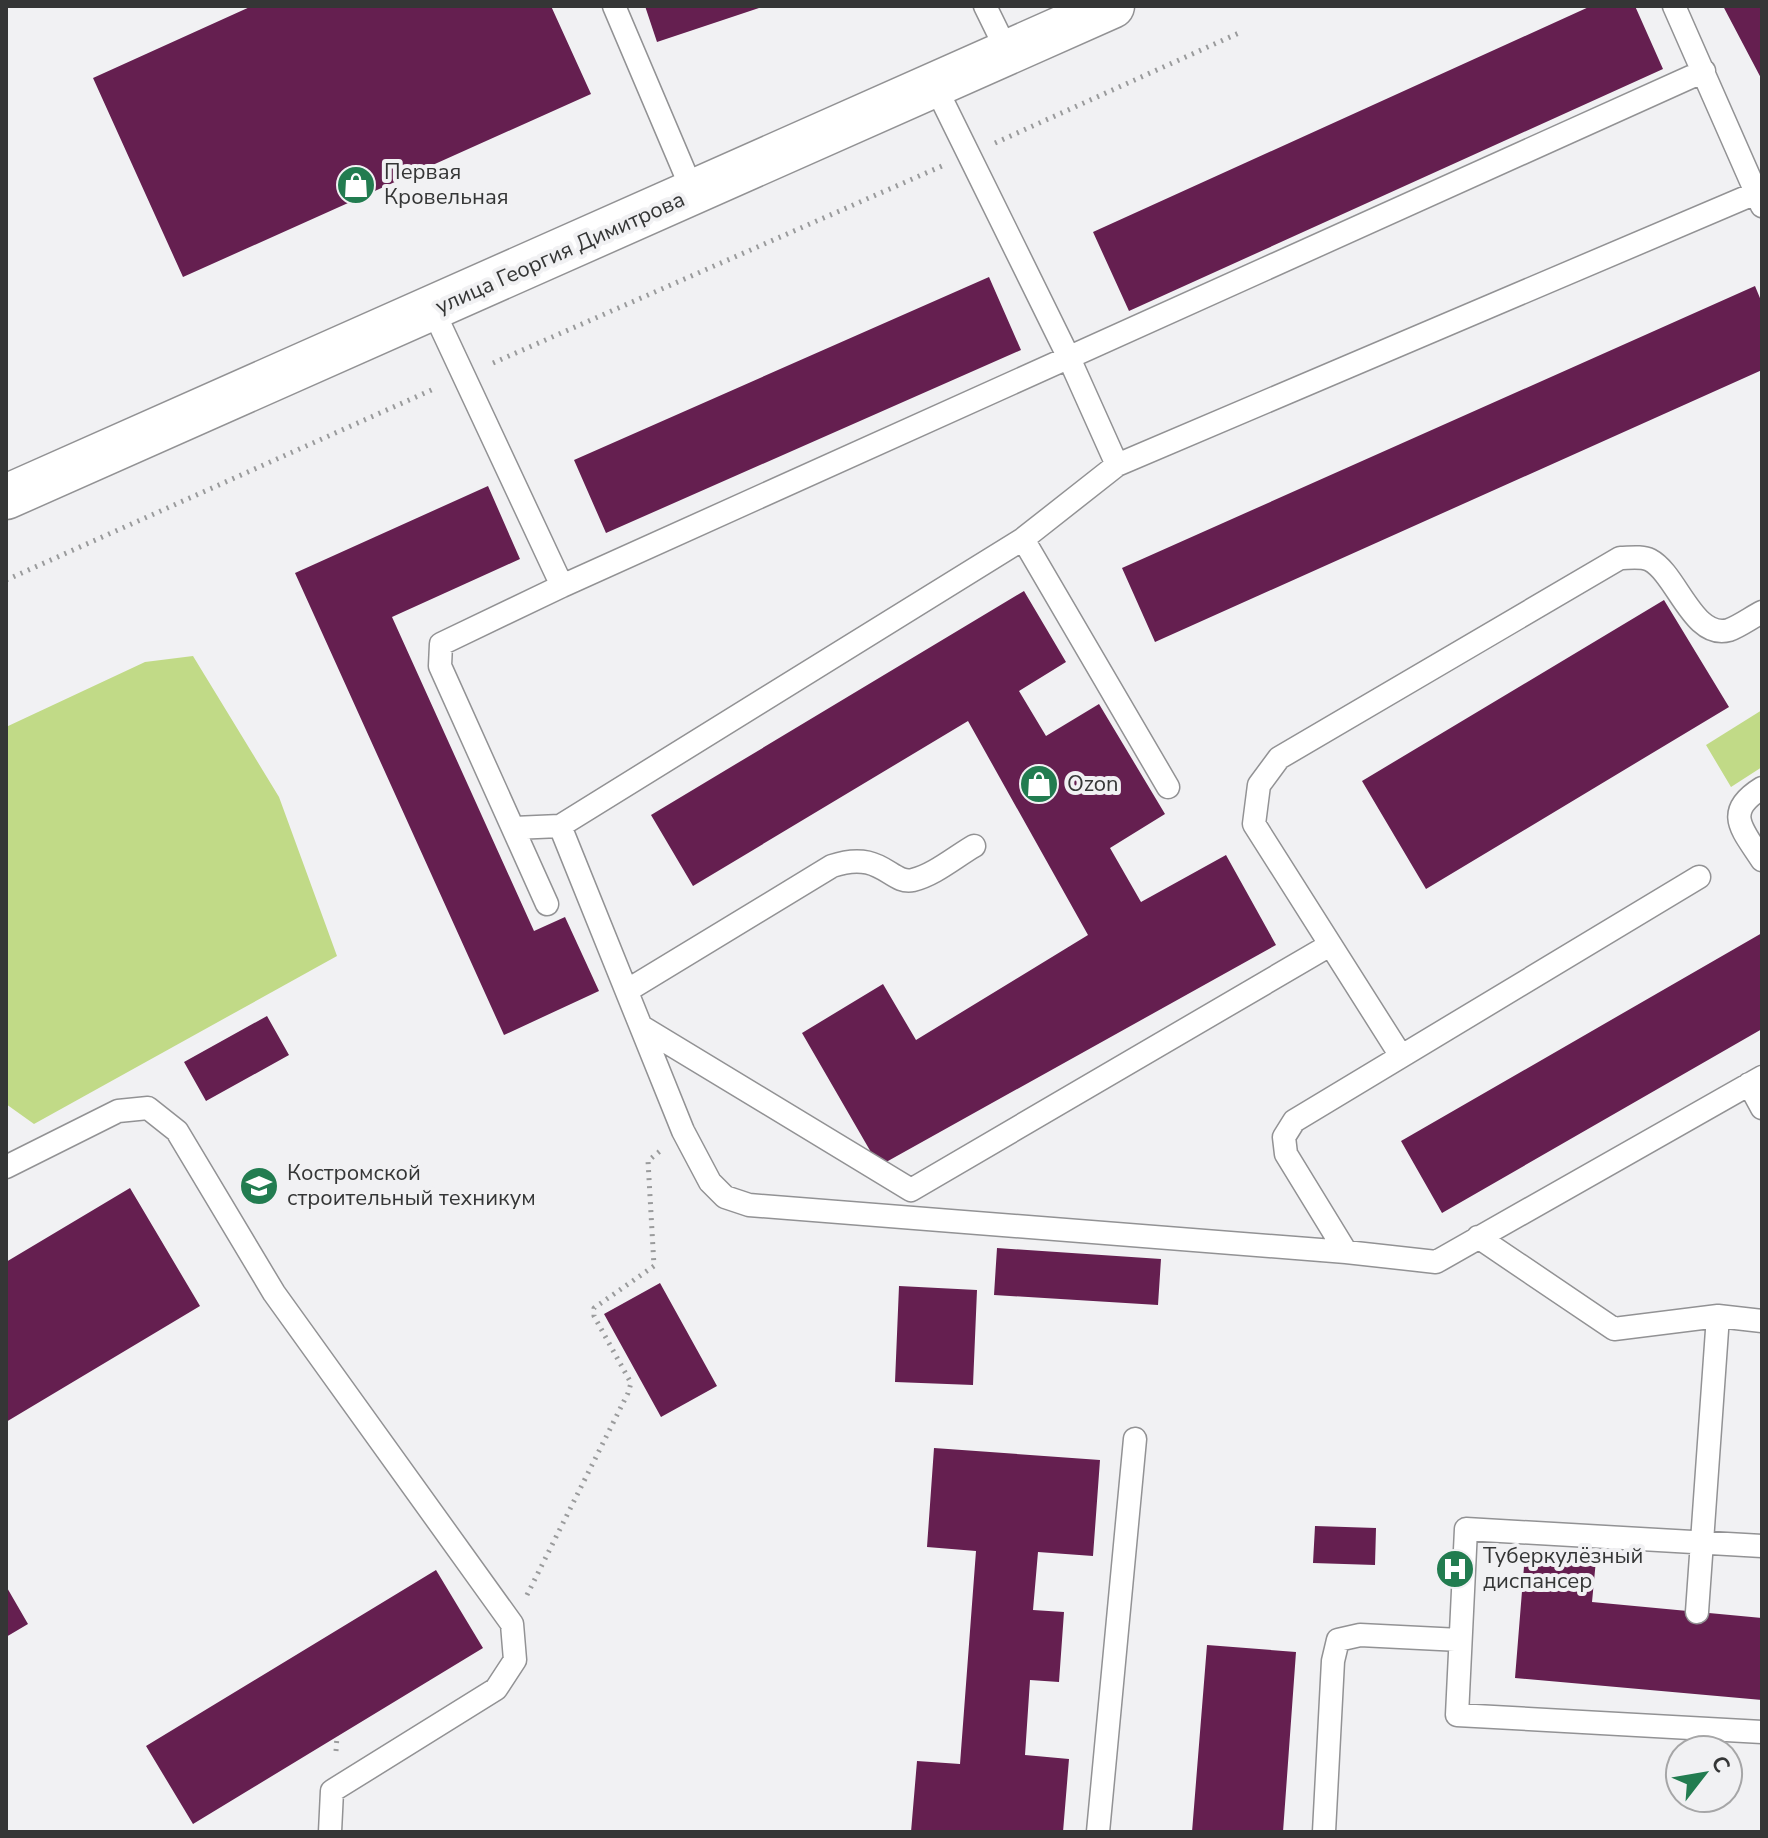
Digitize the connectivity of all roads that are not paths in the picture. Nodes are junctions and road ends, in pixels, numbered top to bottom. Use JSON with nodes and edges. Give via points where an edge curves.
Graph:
{"nodes":[{"id":1,"x":614,"y":6,"type":"edge"},
{"id":2,"x":985,"y":6,"type":"edge"},
{"id":3,"x":1112,"y":6,"type":"edge"},
{"id":4,"x":1674,"y":6,"type":"edge"},
{"id":5,"x":1008,"y":53,"type":"junction"},
{"id":6,"x":1704,"y":71,"type":"junction"},
{"id":7,"x":935,"y":86,"type":"junction"},
{"id":8,"x":693,"y":192,"type":"junction"},
{"id":9,"x":1759,"y":200,"type":"edge"},
{"id":10,"x":433,"y":310,"type":"junction"},
{"id":11,"x":1069,"y":358,"type":"junction"},
{"id":12,"x":1117,"y":465,"type":"junction"},
{"id":13,"x":6,"y":497,"type":"edge"},
{"id":14,"x":1023,"y":539,"type":"junction"},
{"id":15,"x":562,"y":586,"type":"junction"},
{"id":16,"x":1762,"y":612,"type":"edge"},
{"id":17,"x":1168,"y":787,"type":"dead end"},
{"id":18,"x":1762,"y":788,"type":"edge"},
{"id":19,"x":560,"y":826,"type":"junction"},
{"id":20,"x":514,"y":828,"type":"junction"},
{"id":21,"x":974,"y":846,"type":"dead end"},
{"id":22,"x":1762,"y":860,"type":"edge"},
{"id":23,"x":1699,"y":877,"type":"dead end"},
{"id":24,"x":547,"y":904,"type":"dead end"},
{"id":25,"x":1330,"y":945,"type":"junction"},
{"id":26,"x":628,"y":990,"type":"junction"},
{"id":27,"x":642,"y":1027,"type":"junction"},
{"id":28,"x":1401,"y":1056,"type":"junction"},
{"id":29,"x":1756,"y":1081,"type":"edge"},
{"id":30,"x":1762,"y":1108,"type":"edge"},
{"id":31,"x":6,"y":1167,"type":"edge"},
{"id":32,"x":911,"y":1190,"type":"junction"},
{"id":33,"x":949,"y":1221,"type":"junction"},
{"id":34,"x":1478,"y":1237,"type":"junction"},
{"id":35,"x":1346,"y":1252,"type":"junction"},
{"id":36,"x":1718,"y":1316,"type":"junction"},
{"id":37,"x":1762,"y":1321,"type":"edge"},
{"id":38,"x":1135,"y":1439,"type":"dead end"},
{"id":39,"x":1704,"y":1542,"type":"junction"},
{"id":40,"x":1762,"y":1546,"type":"edge"},
{"id":41,"x":1697,"y":1612,"type":"dead end"},
{"id":42,"x":1460,"y":1640,"type":"junction"},
{"id":43,"x":1762,"y":1732,"type":"edge"},
{"id":44,"x":330,"y":1832,"type":"edge"},
{"id":45,"x":1098,"y":1832,"type":"edge"},
{"id":46,"x":1324,"y":1832,"type":"edge"}],
"edges":[{"from":1,"to":8,"type":"lane"},
{"from":2,"to":5,"type":"lane"},
{"from":3,"to":5,"type":"main road","name":"улица Георгия Димитрова"},
{"from":4,"to":6,"type":"lane"},
{"from":5,"to":7,"type":"main road","name":"улица Георгия Димитрова"},
{"from":6,"to":9,"type":"lane"},
{"from":6,"to":11,"type":"lane"},
{"from":7,"to":8,"type":"main road","name":"улица Георгия Димитрова"},
{"from":7,"to":11,"type":"lane"},
{"from":8,"to":10,"type":"main road","name":"улица Георгия Димитрова"},
{"from":9,"to":12,"type":"lane"},
{"from":10,"to":13,"type":"main road","name":"улица Георгия Димитрова"},
{"from":10,"to":15,"type":"lane"},
{"from":11,"to":12,"type":"lane"},
{"from":11,"to":15,"type":"lane"},
{"from":12,"to":14,"type":"lane"},
{"from":14,"to":17,"type":"lane"},
{"from":14,"to":19,"type":"lane"},
{"from":15,"to":20,"type":"lane","via":[[441,644],[440,666]]},
{"from":16,"to":25,"type":"lane","via":[[1727,631],[1707,628],[1665,570],[1647,558],[1620,558],[1279,758],[1259,785],[1254,824]]},
{"from":18,"to":22,"type":"lane","via":[[1739,808],[1740,824]]},
{"from":19,"to":20,"type":"lane"},
{"from":19,"to":26,"type":"lane"},
{"from":20,"to":24,"type":"lane"},
{"from":21,"to":26,"type":"lane","via":[[911,881],[897,879],[868,860],[832,866]]},
{"from":23,"to":28,"type":"lane"},
{"from":25,"to":28,"type":"lane"},
{"from":25,"to":32,"type":"lane"},
{"from":26,"to":27,"type":"lane"},
{"from":27,"to":32,"type":"lane"},
{"from":27,"to":33,"type":"lane","via":[[683,1131],[710,1182],[725,1197],[749,1205]]},
{"from":28,"to":35,"type":"lane","via":[[1294,1121],[1284,1137],[1286,1154]]},
{"from":29,"to":30,"type":"lane"},
{"from":29,"to":34,"type":"lane"},
{"from":31,"to":44,"type":"lane","via":[[118,1111],[148,1108],[177,1131],[274,1293],[512,1624],[515,1660],[496,1689],[332,1791]]},
{"from":32,"to":33,"type":"lane"},
{"from":33,"to":35,"type":"lane"},
{"from":34,"to":35,"type":"lane","via":[[1436,1262]]},
{"from":34,"to":36,"type":"lane","via":[[1614,1329]]},
{"from":36,"to":37,"type":"lane"},
{"from":36,"to":39,"type":"lane"},
{"from":38,"to":45,"type":"lane"},
{"from":39,"to":40,"type":"lane"},
{"from":39,"to":41,"type":"lane"},
{"from":39,"to":42,"type":"lane","via":[[1466,1529]]},
{"from":42,"to":43,"type":"lane","via":[[1457,1715]]},
{"from":42,"to":46,"type":"lane","via":[[1360,1635],[1338,1640]]}]}
